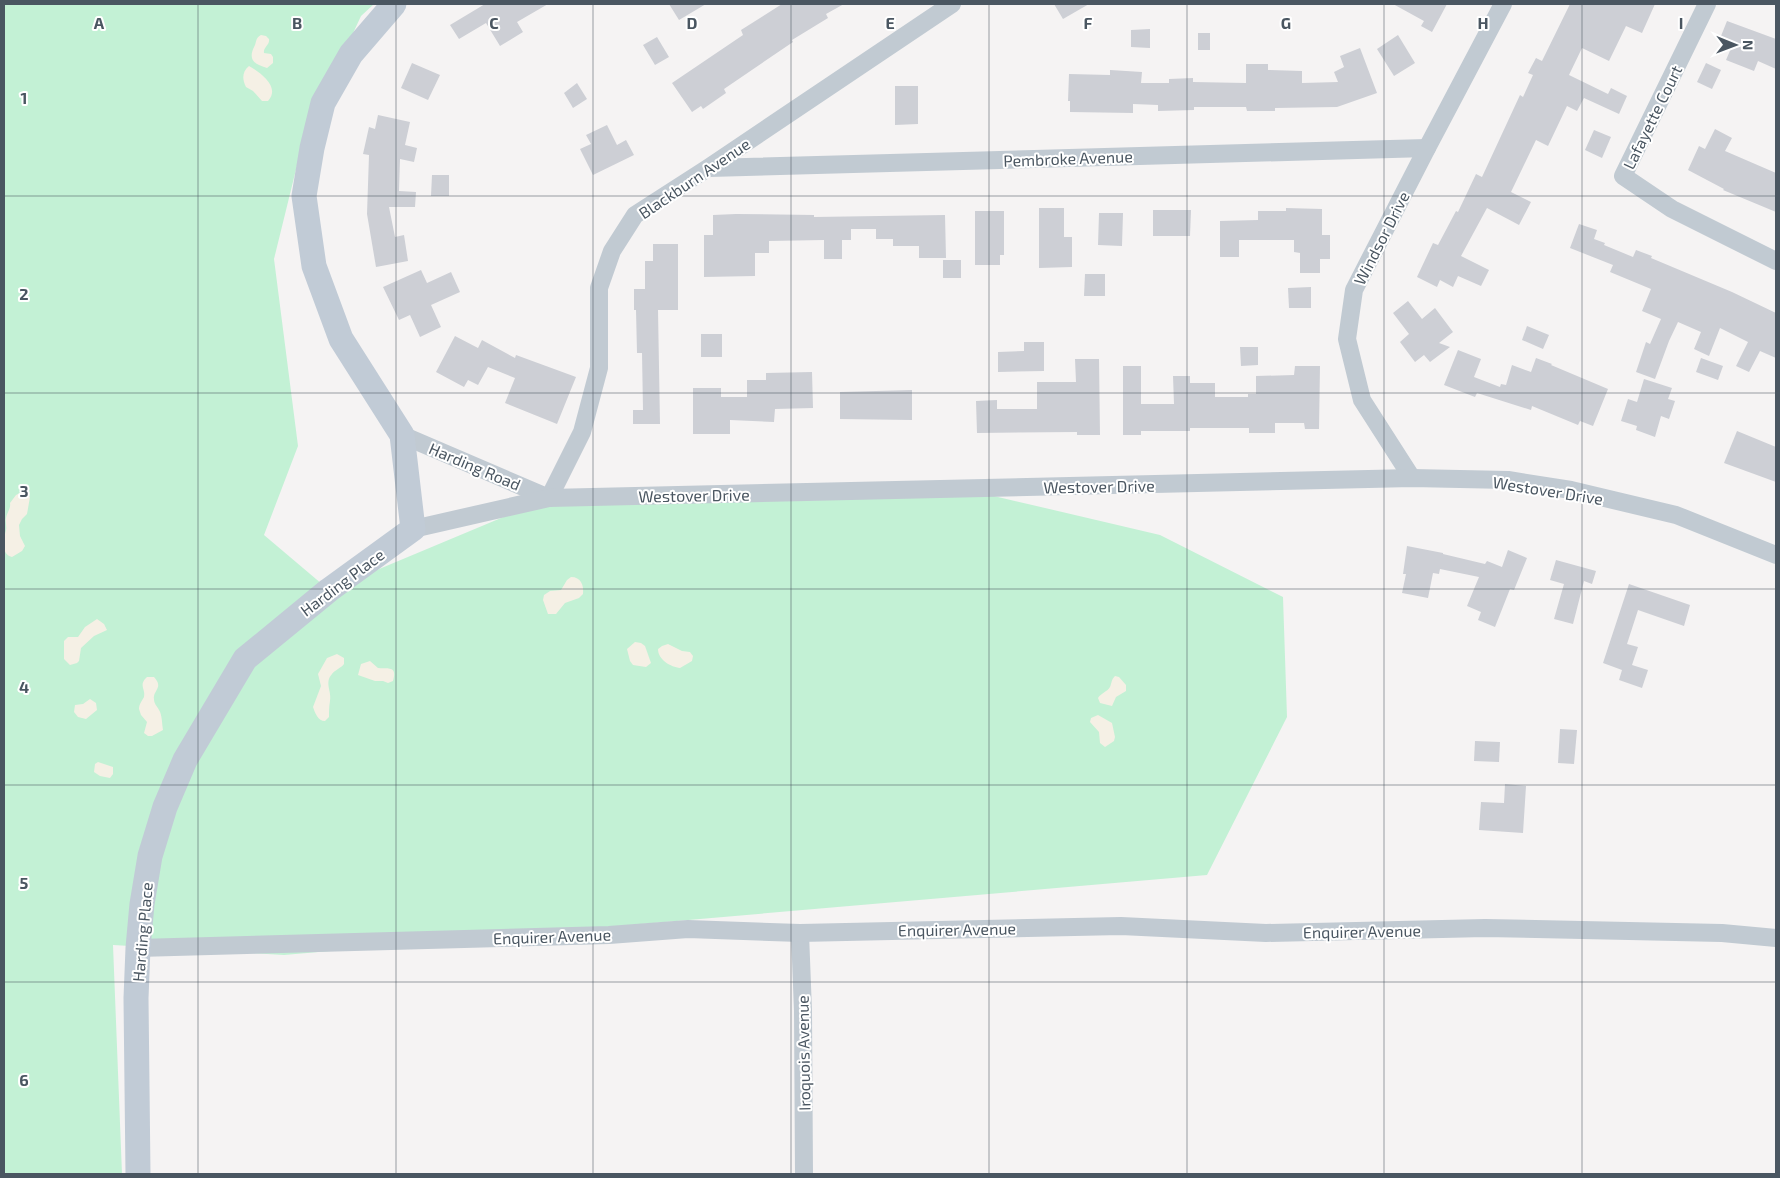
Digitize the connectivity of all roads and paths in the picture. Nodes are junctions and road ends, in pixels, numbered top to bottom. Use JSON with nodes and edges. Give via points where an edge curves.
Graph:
{"nodes":[{"id":1,"x":394,"y":4,"type":"edge"},
{"id":2,"x":952,"y":4,"type":"edge"},
{"id":3,"x":1503,"y":4,"type":"edge"},
{"id":4,"x":1708,"y":4,"type":"edge"},
{"id":5,"x":1426,"y":148,"type":"junction"},
{"id":6,"x":708,"y":168,"type":"junction"},
{"id":7,"x":1776,"y":260,"type":"edge"},
{"id":8,"x":402,"y":435,"type":"junction"},
{"id":9,"x":1412,"y":478,"type":"junction"},
{"id":10,"x":549,"y":498,"type":"junction"},
{"id":11,"x":413,"y":528,"type":"junction"},
{"id":12,"x":1776,"y":554,"type":"edge"},
{"id":13,"x":800,"y":933,"type":"junction"},
{"id":14,"x":1776,"y":938,"type":"edge"},
{"id":15,"x":138,"y":948,"type":"junction"},
{"id":16,"x":138,"y":1174,"type":"edge"},
{"id":17,"x":804,"y":1174,"type":"edge"}],
"edges":[{"from":1,"to":8,"type":"main road","via":[[351,54],[323,103],[304,196],[314,266],[341,340]]},
{"from":2,"to":6,"type":"street","name":"Blackburn Avenue"},
{"from":3,"to":5,"type":"street","name":"Windsor Drive"},
{"from":4,"to":7,"type":"street","name":"Lafayette Court","via":[[1623,176],[1672,209]]},
{"from":5,"to":6,"type":"street","name":"Pembroke Avenue"},
{"from":5,"to":9,"type":"street","name":"Windsor Drive","via":[[1354,290],[1347,339],[1362,400]]},
{"from":6,"to":10,"type":"street","name":"Blackburn Avenue","via":[[635,214],[612,251],[599,288],[599,368],[582,432]]},
{"from":8,"to":10,"type":"street","name":"Harding Road"},
{"from":8,"to":11,"type":"main road"},
{"from":9,"to":10,"type":"street","name":"Westover Drive"},
{"from":9,"to":12,"type":"street","name":"Westover Drive","via":[[1508,480],[1571,490],[1676,515]]},
{"from":10,"to":11,"type":"street","name":"Westover Drive"},
{"from":11,"to":15,"type":"main road","name":"Harding Place","via":[[329,590],[245,659],[185,760],[165,807],[150,856]]},
{"from":13,"to":14,"type":"street","name":"Enquirer Avenue","via":[[1121,926],[1266,933],[1485,928],[1722,933]]},
{"from":13,"to":15,"type":"street","name":"Enquirer Avenue","via":[[688,928],[608,935]]},
{"from":13,"to":17,"type":"street","name":"Iroquois Avenue"},
{"from":15,"to":16,"type":"main road","name":"Harding Place"}]}
